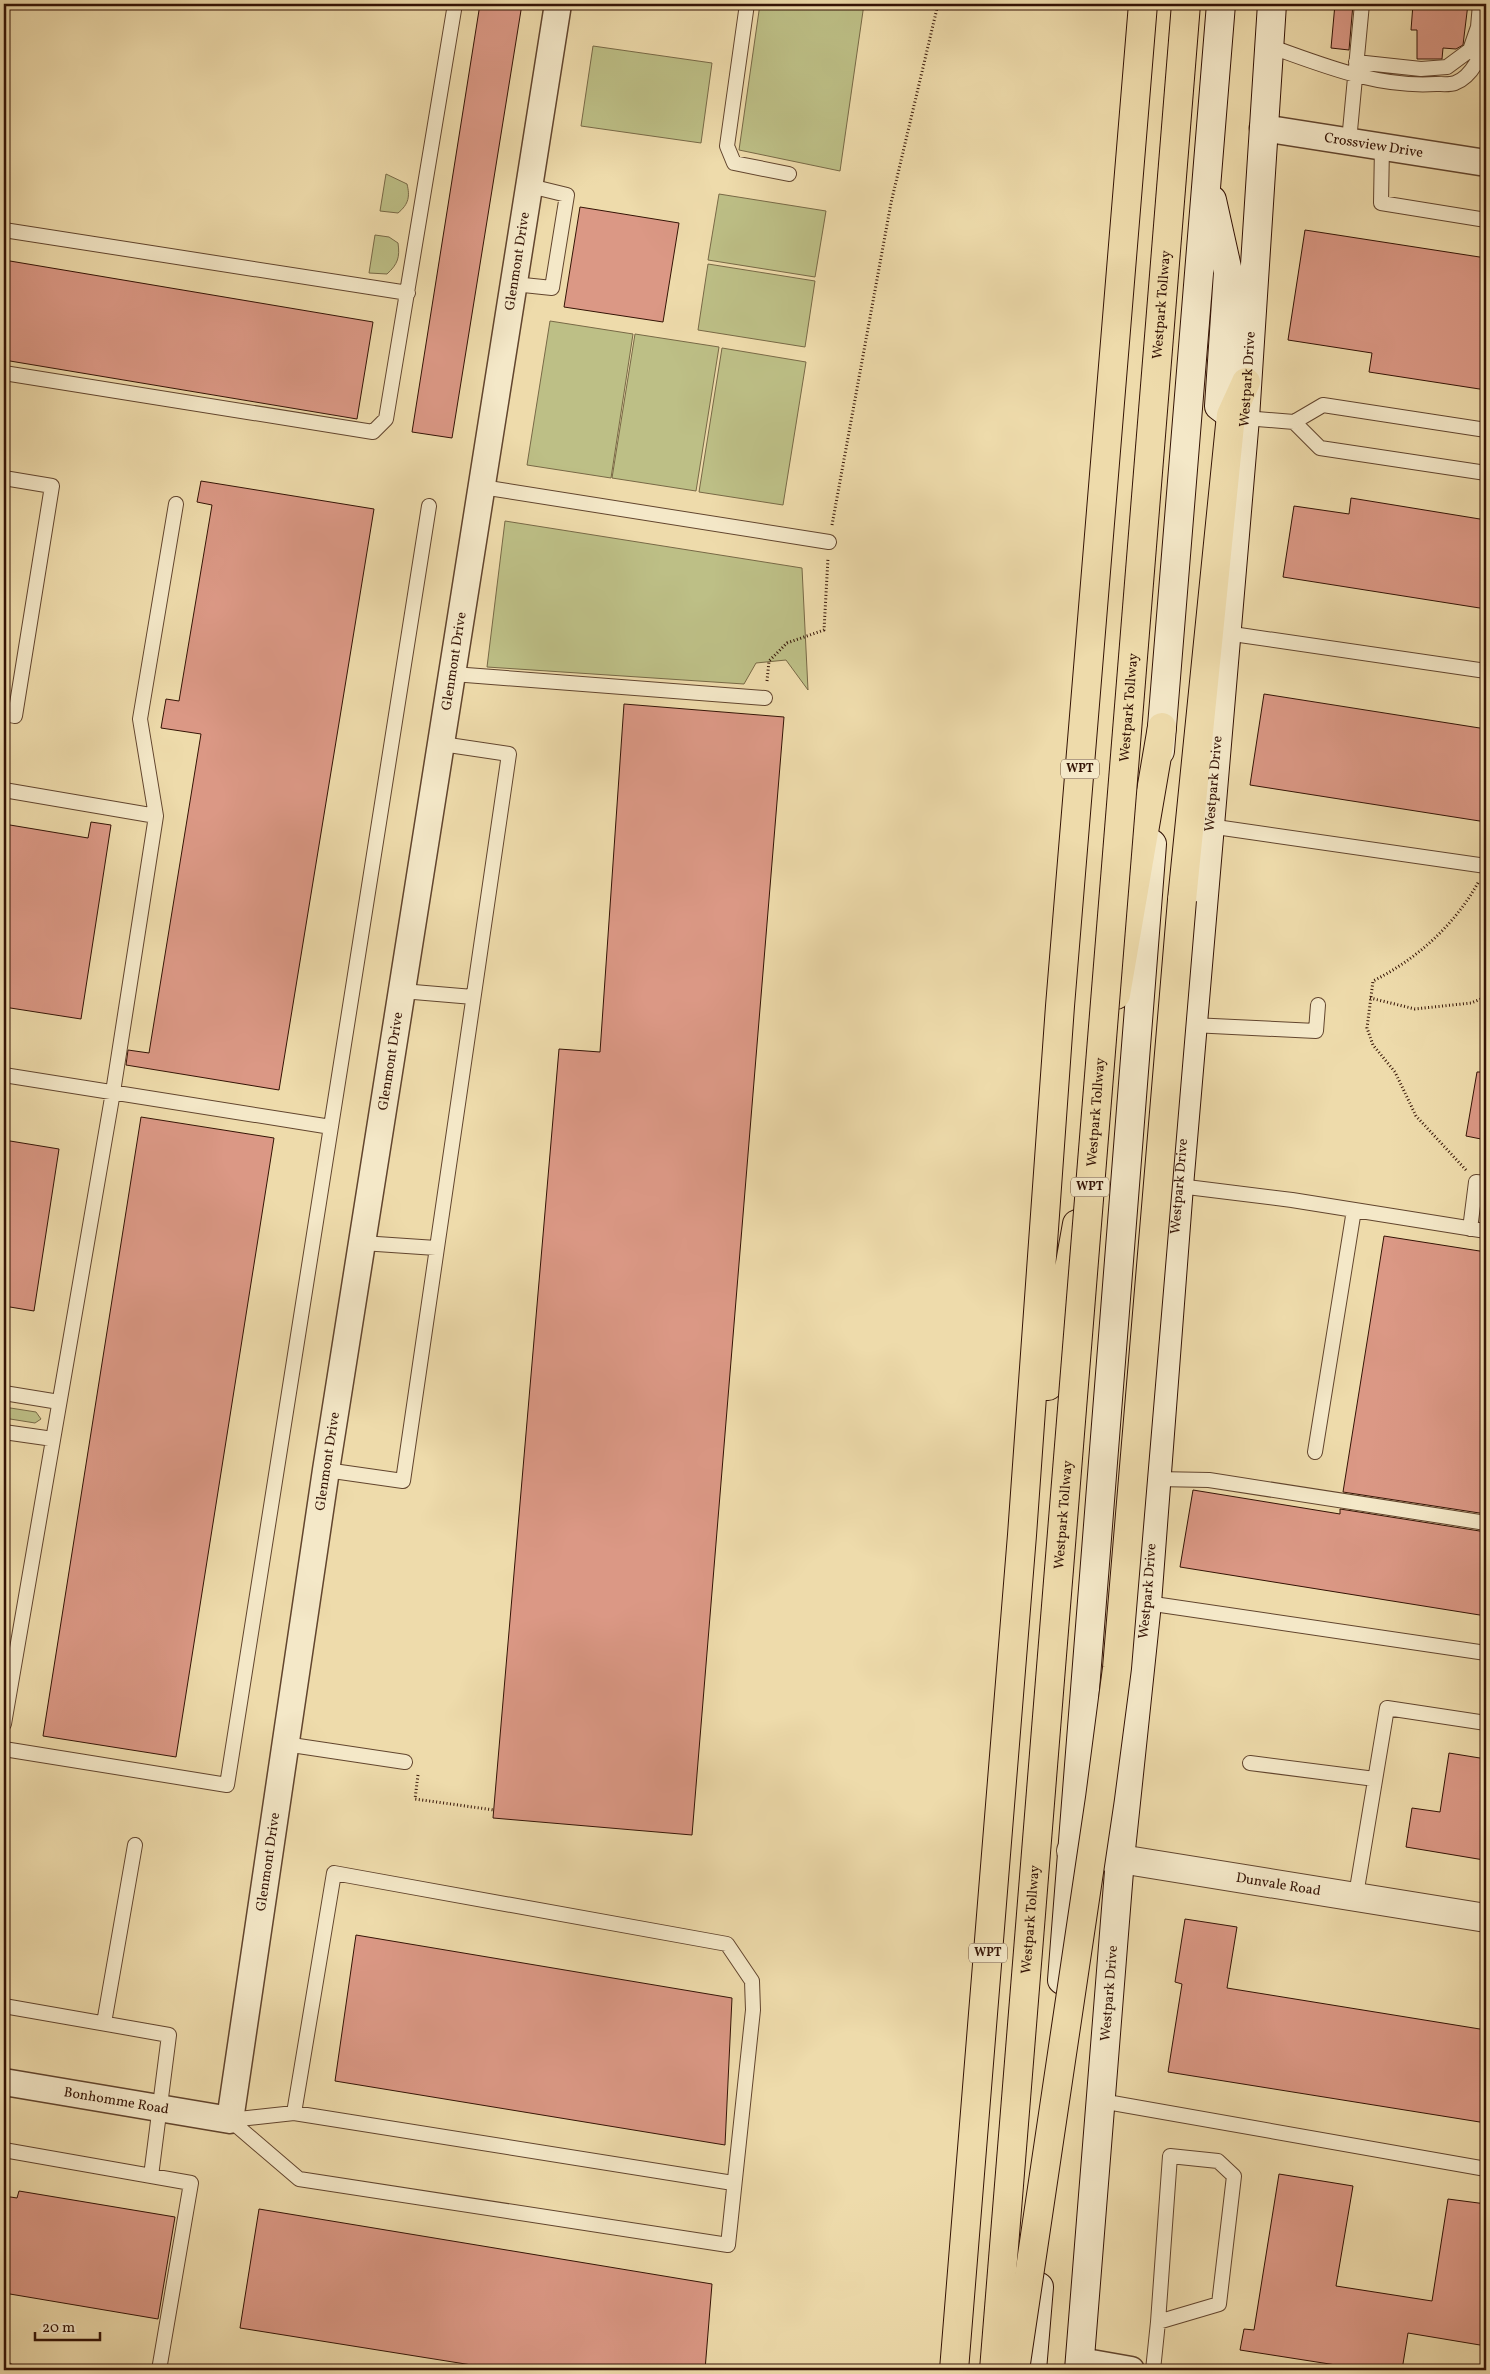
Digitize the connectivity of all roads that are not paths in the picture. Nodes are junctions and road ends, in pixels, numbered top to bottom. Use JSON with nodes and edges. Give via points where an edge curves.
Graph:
{"nodes":[{"id":1,"x":455,"y":4,"type":"edge"},
{"id":2,"x":558,"y":4,"type":"edge"},
{"id":3,"x":747,"y":4,"type":"edge"},
{"id":4,"x":1143,"y":4,"type":"edge"},
{"id":5,"x":1186,"y":4,"type":"edge"},
{"id":6,"x":1221,"y":4,"type":"edge"},
{"id":7,"x":1272,"y":4,"type":"edge"},
{"id":8,"x":1362,"y":4,"type":"edge"},
{"id":9,"x":1480,"y":4,"type":"edge"},
{"id":10,"x":1486,"y":37,"type":"edge"},
{"id":11,"x":1269,"y":46,"type":"junction"},
{"id":12,"x":1356,"y":62,"type":"junction"},
{"id":13,"x":1355,"y":77,"type":"junction"},
{"id":14,"x":1263,"y":128,"type":"junction"},
{"id":15,"x":1349,"y":141,"type":"junction"},
{"id":16,"x":1382,"y":146,"type":"junction"},
{"id":17,"x":1486,"y":163,"type":"edge"},
{"id":18,"x":1206,"y":172,"type":"junction"},
{"id":19,"x":789,"y":174,"type":"dead end"},
{"id":20,"x":530,"y":186,"type":"junction"},
{"id":21,"x":1486,"y":220,"type":"edge"},
{"id":22,"x":4,"y":230,"type":"edge"},
{"id":23,"x":514,"y":284,"type":"junction"},
{"id":24,"x":408,"y":293,"type":"junction"},
{"id":25,"x":4,"y":373,"type":"edge"},
{"id":26,"x":1246,"y":382,"type":"joint"},
{"id":27,"x":1238,"y":416,"type":"junction"},
{"id":28,"x":1294,"y":422,"type":"junction"},
{"id":29,"x":1486,"y":430,"type":"edge"},
{"id":30,"x":1486,"y":473,"type":"edge"},
{"id":31,"x":4,"y":478,"type":"edge"},
{"id":32,"x":482,"y":486,"type":"junction"},
{"id":33,"x":176,"y":504,"type":"dead end"},
{"id":34,"x":429,"y":506,"type":"dead end"},
{"id":35,"x":829,"y":542,"type":"road end"},
{"id":36,"x":1226,"y":633,"type":"junction"},
{"id":37,"x":1486,"y":671,"type":"edge"},
{"id":38,"x":453,"y":674,"type":"junction"},
{"id":39,"x":765,"y":698,"type":"road end"},
{"id":40,"x":4,"y":714,"type":"edge"},
{"id":41,"x":1162,"y":728,"type":"junction"},
{"id":42,"x":442,"y":744,"type":"junction"},
{"id":43,"x":4,"y":790,"type":"edge"},
{"id":44,"x":156,"y":816,"type":"junction"},
{"id":45,"x":1210,"y":826,"type":"junction"},
{"id":46,"x":1484,"y":871,"type":"edge"},
{"id":47,"x":402,"y":991,"type":"junction"},
{"id":48,"x":473,"y":997,"type":"junction"},
{"id":49,"x":1318,"y":1005,"type":"dead end"},
{"id":50,"x":1192,"y":1025,"type":"junction"},
{"id":51,"x":4,"y":1074,"type":"edge"},
{"id":52,"x":113,"y":1092,"type":"junction"},
{"id":53,"x":331,"y":1127,"type":"junction"},
{"id":54,"x":1481,"y":1182,"type":"edge"},
{"id":55,"x":1178,"y":1186,"type":"junction"},
{"id":56,"x":1354,"y":1210,"type":"junction"},
{"id":57,"x":1470,"y":1228,"type":"junction"},
{"id":58,"x":1486,"y":1231,"type":"edge"},
{"id":59,"x":362,"y":1243,"type":"junction"},
{"id":60,"x":436,"y":1248,"type":"junction"},
{"id":61,"x":4,"y":1393,"type":"edge"},
{"id":62,"x":59,"y":1402,"type":"junction"},
{"id":63,"x":4,"y":1432,"type":"edge"},
{"id":64,"x":53,"y":1439,"type":"junction"},
{"id":65,"x":1315,"y":1452,"type":"dead end"},
{"id":66,"x":326,"y":1470,"type":"junction"},
{"id":67,"x":1156,"y":1479,"type":"junction"},
{"id":68,"x":1486,"y":1523,"type":"edge"},
{"id":69,"x":1022,"y":1535,"type":"junction"},
{"id":70,"x":1147,"y":1603,"type":"junction"},
{"id":71,"x":1486,"y":1653,"type":"edge"},
{"id":72,"x":1486,"y":1723,"type":"edge"},
{"id":73,"x":4,"y":1724,"type":"edge"},
{"id":74,"x":285,"y":1744,"type":"junction"},
{"id":75,"x":4,"y":1750,"type":"edge"},
{"id":76,"x":405,"y":1762,"type":"road end"},
{"id":77,"x":1250,"y":1763,"type":"dead end"},
{"id":78,"x":1375,"y":1779,"type":"junction"},
{"id":79,"x":135,"y":1845,"type":"dead end"},
{"id":80,"x":1071,"y":1851,"type":"junction"},
{"id":81,"x":1120,"y":1859,"type":"junction"},
{"id":82,"x":1356,"y":1896,"type":"junction"},
{"id":83,"x":1486,"y":1918,"type":"edge"},
{"id":84,"x":4,"y":2006,"type":"edge"},
{"id":85,"x":104,"y":2023,"type":"junction"},
{"id":86,"x":4,"y":2082,"type":"edge"},
{"id":87,"x":1101,"y":2101,"type":"junction"},
{"id":88,"x":159,"y":2110,"type":"junction"},
{"id":89,"x":294,"y":2113,"type":"junction"},
{"id":90,"x":230,"y":2120,"type":"junction"},
{"id":91,"x":4,"y":2150,"type":"edge"},
{"id":92,"x":1486,"y":2169,"type":"edge"},
{"id":93,"x":152,"y":2176,"type":"junction"},
{"id":94,"x":733,"y":2183,"type":"junction"},
{"id":95,"x":1158,"y":2322,"type":"junction"},
{"id":96,"x":1080,"y":2366,"type":"edge"},
{"id":97,"x":159,"y":2370,"type":"edge"},
{"id":98,"x":954,"y":2370,"type":"edge"},
{"id":99,"x":994,"y":2370,"type":"edge"},
{"id":100,"x":1015,"y":2370,"type":"edge"},
{"id":101,"x":1032,"y":2370,"type":"edge"},
{"id":102,"x":1131,"y":2370,"type":"edge"},
{"id":103,"x":1153,"y":2370,"type":"edge"}],
"edges":[{"from":1,"to":24,"type":"lane"},
{"from":2,"to":20,"type":"street","name":"Glenmont Drive"},
{"from":3,"to":19,"type":"lane","via":[[727,146],[734,163]]},
{"from":4,"to":69,"type":"highway","number":"WPT","via":[[1060,1006]]},
{"from":5,"to":99,"type":"highway","name":"Westpark Tollway","number":"WPT","bridge":true},
{"from":6,"to":18,"type":"main road"},
{"from":7,"to":11,"type":"main road","name":"Westpark Drive"},
{"from":8,"to":12,"type":"lane"},
{"from":9,"to":12,"type":"lane","via":[[1478,27],[1470,50],[1447,67],[1421,69]]},
{"from":10,"to":13,"type":"lane","via":[[1475,67],[1456,83],[1422,85]]},
{"from":11,"to":13,"type":"lane"},
{"from":11,"to":14,"type":"main road","name":"Westpark Drive"},
{"from":12,"to":13,"type":"lane"},
{"from":13,"to":15,"type":"lane"},
{"from":14,"to":15,"type":"street","name":"Crossview Drive"},
{"from":14,"to":26,"type":"main road","name":"Westpark Drive"},
{"from":15,"to":16,"type":"street","name":"Crossview Drive"},
{"from":16,"to":17,"type":"street","name":"Crossview Drive"},
{"from":16,"to":21,"type":"lane","via":[[1381,203]]},
{"from":18,"to":27,"type":"main road","via":[[1228,272],[1219,406]]},
{"from":18,"to":41,"type":"main road"},
{"from":20,"to":23,"type":"street","name":"Glenmont Drive"},
{"from":20,"to":23,"type":"lane","via":[[567,195],[552,288]]},
{"from":22,"to":24,"type":"lane"},
{"from":23,"to":32,"type":"street","name":"Glenmont Drive"},
{"from":24,"to":25,"type":"lane","via":[[386,419],[373,432]]},
{"from":26,"to":27,"type":"highway"},
{"from":27,"to":28,"type":"lane"},
{"from":27,"to":36,"type":"main road","name":"Westpark Drive"},
{"from":27,"to":100,"type":"highway","bridge":true,"via":[[1182,900],[1117,1668]]},
{"from":28,"to":29,"type":"lane","via":[[1323,405]]},
{"from":28,"to":30,"type":"lane","via":[[1320,448]]},
{"from":31,"to":40,"type":"lane","via":[[52,486],[15,716]]},
{"from":32,"to":35,"type":"lane"},
{"from":32,"to":38,"type":"street","name":"Glenmont Drive"},
{"from":33,"to":44,"type":"lane","via":[[140,719]]},
{"from":34,"to":53,"type":"lane"},
{"from":36,"to":37,"type":"lane"},
{"from":36,"to":45,"type":"main road","name":"Westpark Drive"},
{"from":38,"to":39,"type":"lane"},
{"from":38,"to":42,"type":"street","name":"Glenmont Drive"},
{"from":41,"to":69,"type":"highway"},
{"from":41,"to":80,"type":"main road"},
{"from":42,"to":47,"type":"street","name":"Glenmont Drive"},
{"from":42,"to":48,"type":"lane","via":[[509,754]]},
{"from":43,"to":44,"type":"lane"},
{"from":44,"to":52,"type":"lane"},
{"from":45,"to":46,"type":"lane"},
{"from":45,"to":50,"type":"main road","name":"Westpark Drive"},
{"from":47,"to":48,"type":"lane"},
{"from":47,"to":59,"type":"street","name":"Glenmont Drive"},
{"from":48,"to":60,"type":"lane"},
{"from":49,"to":50,"type":"lane","via":[[1316,1030]]},
{"from":50,"to":55,"type":"main road","name":"Westpark Drive"},
{"from":51,"to":52,"type":"lane"},
{"from":52,"to":53,"type":"lane"},
{"from":52,"to":62,"type":"lane"},
{"from":53,"to":75,"type":"lane","via":[[227,1785]]},
{"from":54,"to":57,"type":"lane"},
{"from":55,"to":56,"type":"lane"},
{"from":55,"to":67,"type":"main road","name":"Westpark Drive"},
{"from":56,"to":57,"type":"lane"},
{"from":56,"to":65,"type":"lane"},
{"from":57,"to":58,"type":"lane"},
{"from":59,"to":60,"type":"lane"},
{"from":59,"to":66,"type":"street","name":"Glenmont Drive"},
{"from":60,"to":66,"type":"lane","via":[[403,1480]]},
{"from":61,"to":62,"type":"lane"},
{"from":62,"to":64,"type":"lane"},
{"from":63,"to":64,"type":"lane"},
{"from":64,"to":73,"type":"lane"},
{"from":66,"to":74,"type":"street","name":"Glenmont Drive"},
{"from":67,"to":68,"type":"lane","via":[[1209,1480]]},
{"from":67,"to":70,"type":"main road","name":"Westpark Drive"},
{"from":69,"to":98,"type":"highway","number":"WPT"},
{"from":70,"to":71,"type":"lane"},
{"from":70,"to":81,"type":"main road","name":"Westpark Drive"},
{"from":72,"to":78,"type":"lane","via":[[1386,1708]]},
{"from":74,"to":76,"type":"lane"},
{"from":74,"to":90,"type":"street","name":"Glenmont Drive"},
{"from":77,"to":78,"type":"lane"},
{"from":78,"to":82,"type":"lane"},
{"from":79,"to":85,"type":"lane"},
{"from":80,"to":81,"type":"main road","name":"Dunvale Road"},
{"from":80,"to":101,"type":"main road"},
{"from":81,"to":82,"type":"main road","name":"Dunvale Road"},
{"from":81,"to":87,"type":"main road","name":"Westpark Drive"},
{"from":82,"to":83,"type":"main road","name":"Dunvale Road"},
{"from":84,"to":85,"type":"lane"},
{"from":85,"to":88,"type":"lane","via":[[169,2034]]},
{"from":86,"to":88,"type":"street","name":"Bonhomme Road"},
{"from":87,"to":92,"type":"lane"},
{"from":87,"to":96,"type":"main road","name":"Westpark Drive"},
{"from":88,"to":90,"type":"street","name":"Bonhomme Road"},
{"from":88,"to":93,"type":"lane"},
{"from":89,"to":90,"type":"lane"},
{"from":89,"to":94,"type":"lane"},
{"from":89,"to":94,"type":"lane","via":[[334,1873],[726,1944],[752,1981],[753,2010]]},
{"from":90,"to":94,"type":"lane","via":[[299,2179],[728,2246]]},
{"from":91,"to":93,"type":"lane"},
{"from":93,"to":97,"type":"lane","via":[[191,2183]]},
{"from":95,"to":95,"type":"lane","via":[[1170,2156],[1218,2161],[1234,2176],[1219,2304]]},
{"from":95,"to":103,"type":"lane"},
{"from":96,"to":102,"type":"street"}]}
